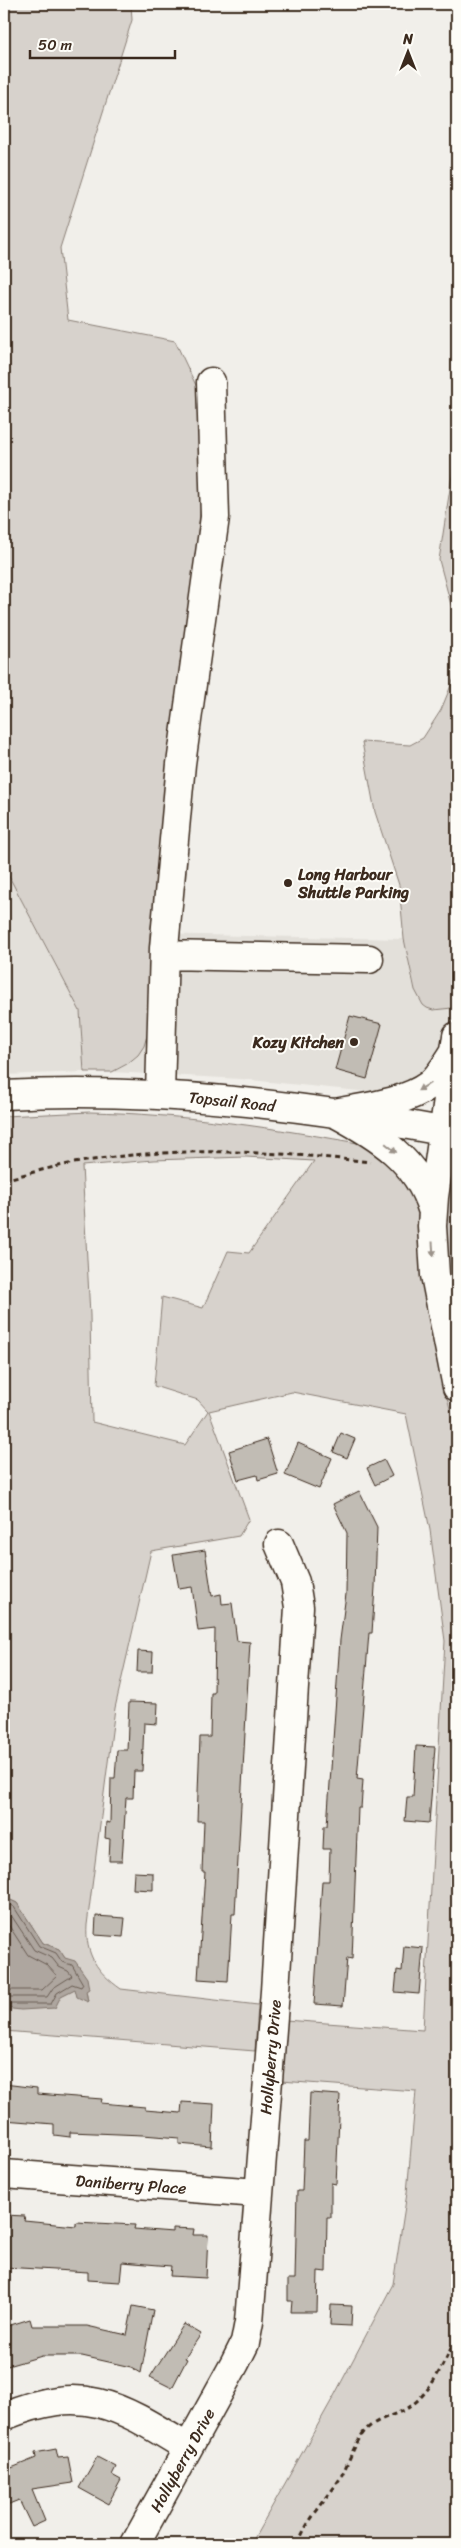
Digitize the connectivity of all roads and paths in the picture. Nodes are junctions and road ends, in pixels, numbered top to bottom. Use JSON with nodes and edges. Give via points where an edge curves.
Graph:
{"nodes":[{"id":1,"x":211,"y":382,"type":"dead end"},
{"id":2,"x":164,"y":955,"type":"junction"},
{"id":3,"x":369,"y":959,"type":"dead end"},
{"id":4,"x":456,"y":1043,"type":"edge"},
{"id":5,"x":160,"y":1094,"type":"junction"},
{"id":6,"x":4,"y":1095,"type":"edge"},
{"id":7,"x":336,"y":1112,"type":"junction"},
{"id":8,"x":451,"y":1132,"type":"edge"},
{"id":9,"x":372,"y":1162,"type":"dead end"},
{"id":10,"x":4,"y":1180,"type":"edge"},
{"id":11,"x":432,"y":1212,"type":"junction"},
{"id":12,"x":457,"y":1387,"type":"edge"},
{"id":13,"x":279,"y":1544,"type":"dead end"},
{"id":14,"x":4,"y":2174,"type":"edge"},
{"id":15,"x":258,"y":2193,"type":"junction"},
{"id":16,"x":457,"y":2336,"type":"edge"},
{"id":17,"x":4,"y":2416,"type":"edge"},
{"id":18,"x":188,"y":2448,"type":"junction"},
{"id":19,"x":136,"y":2544,"type":"edge"},
{"id":20,"x":298,"y":2544,"type":"edge"}],
"edges":[{"from":1,"to":2,"type":"main road","via":[[215,517],[181,764]]},
{"from":2,"to":3,"type":"main road"},
{"from":2,"to":5,"type":"main road"},
{"from":4,"to":7,"type":"main road","one_way":true,"via":[[439,1074],[420,1090]]},
{"from":4,"to":8,"type":"main road"},
{"from":5,"to":6,"type":"main road","name":"Topsail Road"},
{"from":5,"to":7,"type":"main road","name":"Topsail Road"},
{"from":7,"to":8,"type":"main road","name":"Topsail Road"},
{"from":7,"to":11,"type":"main road","one_way":true,"via":[[383,1142],[407,1162],[417,1176]]},
{"from":8,"to":11,"type":"main road"},
{"from":9,"to":10,"type":"path","via":[[246,1152],[152,1155],[80,1162]]},
{"from":11,"to":12,"type":"main road","one_way":true,"via":[[435,1275]]},
{"from":13,"to":15,"type":"main road","name":"Hollyberry Drive","via":[[295,1582],[299,1607],[275,1991]]},
{"from":14,"to":15,"type":"main road","name":"Daniberry Place"},
{"from":15,"to":18,"type":"main road","name":"Hollyberry Drive","via":[[245,2343]]},
{"from":16,"to":20,"type":"path","via":[[426,2392],[410,2406],[365,2431],[337,2482],[310,2518]]},
{"from":17,"to":18,"type":"main road","via":[[49,2401],[69,2398],[91,2400],[128,2412]]},
{"from":18,"to":19,"type":"main road","name":"Hollyberry Drive"}]}
